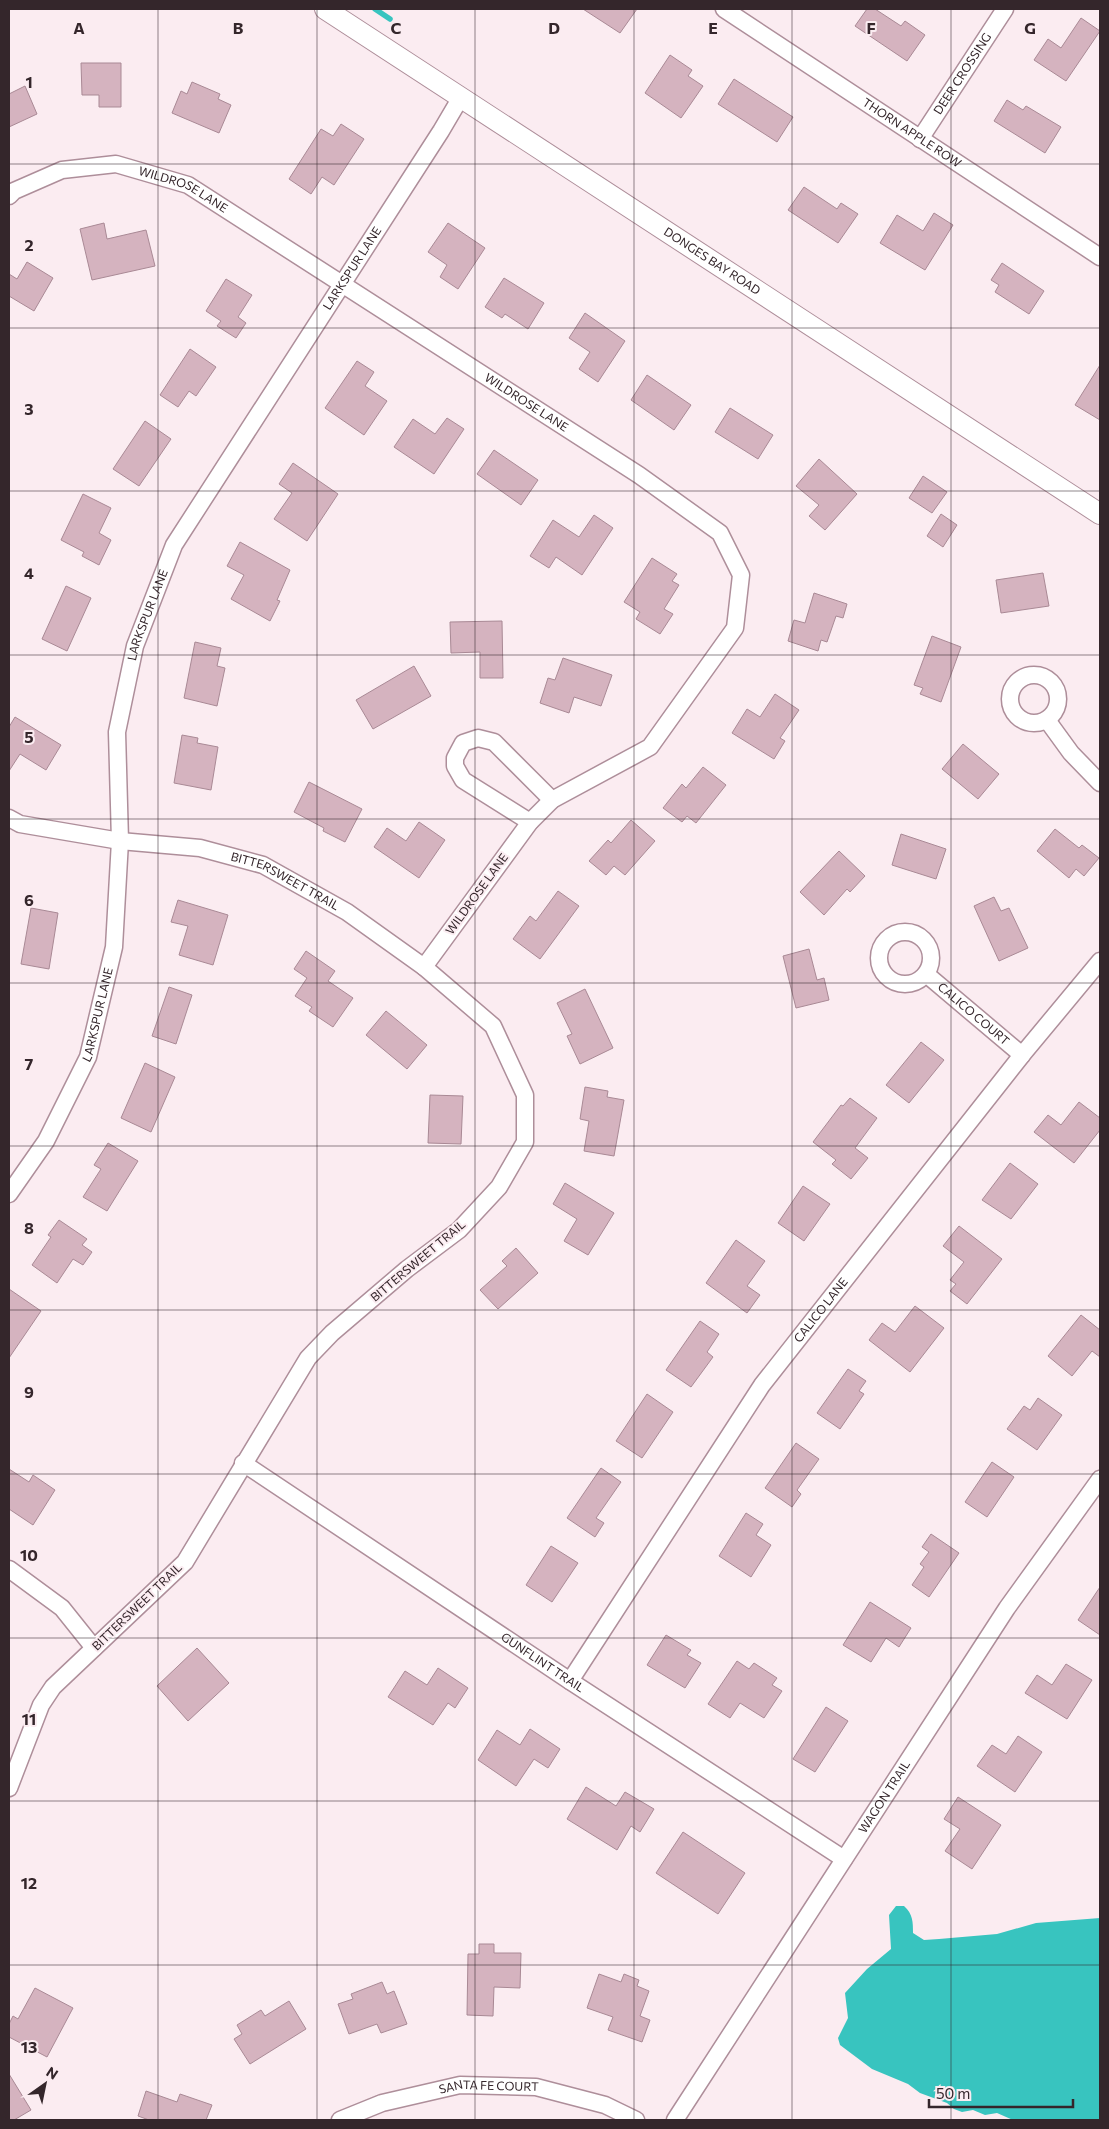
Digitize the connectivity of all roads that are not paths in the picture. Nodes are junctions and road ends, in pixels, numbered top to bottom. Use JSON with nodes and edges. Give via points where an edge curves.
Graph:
{"nodes":[{"id":1,"x":326,"y":9,"type":"edge"},
{"id":2,"x":724,"y":9,"type":"edge"},
{"id":3,"x":1005,"y":9,"type":"edge"},
{"id":4,"x":461,"y":97,"type":"junction"},
{"id":5,"x":920,"y":139,"type":"junction"},
{"id":6,"x":9,"y":196,"type":"edge"},
{"id":7,"x":1100,"y":257,"type":"edge"},
{"id":8,"x":341,"y":284,"type":"junction"},
{"id":9,"x":1100,"y":514,"type":"edge"},
{"id":10,"x":1047,"y":720,"type":"dead end"},
{"id":11,"x":1100,"y":783,"type":"edge"},
{"id":12,"x":552,"y":800,"type":"junction"},
{"id":13,"x":9,"y":818,"type":"edge"},
{"id":14,"x":530,"y":822,"type":"junction"},
{"id":15,"x":120,"y":842,"type":"junction"},
{"id":16,"x":1100,"y":961,"type":"edge"},
{"id":17,"x":424,"y":967,"type":"junction"},
{"id":18,"x":926,"y":974,"type":"dead end"},
{"id":19,"x":1022,"y":1055,"type":"junction"},
{"id":20,"x":9,"y":1194,"type":"edge"},
{"id":21,"x":243,"y":1463,"type":"junction"},
{"id":22,"x":1100,"y":1479,"type":"edge"},
{"id":23,"x":9,"y":1569,"type":"edge"},
{"id":24,"x":94,"y":1648,"type":"junction"},
{"id":25,"x":570,"y":1681,"type":"junction"},
{"id":26,"x":9,"y":1788,"type":"edge"},
{"id":27,"x":844,"y":1859,"type":"junction"},
{"id":28,"x":340,"y":2120,"type":"edge"},
{"id":29,"x":636,"y":2120,"type":"edge"},
{"id":30,"x":675,"y":2120,"type":"edge"}],
"edges":[{"from":1,"to":4,"type":"street","name":"DONGES BAY ROAD"},
{"from":2,"to":5,"type":"street","name":"THORN APPLE ROW"},
{"from":3,"to":5,"type":"street","name":"DEER CROSSING"},
{"from":4,"to":8,"type":"street","name":"LARKSPUR LANE"},
{"from":4,"to":9,"type":"street","name":"DONGES BAY ROAD"},
{"from":5,"to":7,"type":"street","name":"THORN APPLE ROW"},
{"from":6,"to":8,"type":"street","name":"WILDROSE LANE","via":[[62,170],[116,164],[188,185]]},
{"from":8,"to":12,"type":"street","name":"WILDROSE LANE","via":[[638,475],[720,533],[741,575],[735,628],[650,747]]},
{"from":8,"to":15,"type":"street","name":"LARKSPUR LANE","via":[[174,545],[135,646],[117,732]]},
{"from":10,"to":11,"type":"street","via":[[1071,753]]},
{"from":12,"to":14,"type":"street","name":"WILDROSE LANE"},
{"from":12,"to":14,"type":"street","via":[[494,742],[478,738],[463,743],[455,758],[455,766],[463,780]]},
{"from":13,"to":15,"type":"street","name":"BITTERSWEET TRAIL","via":[[20,824]]},
{"from":14,"to":17,"type":"street","name":"WILDROSE LANE"},
{"from":15,"to":17,"type":"street","name":"BITTERSWEET TRAIL","via":[[200,848],[263,865],[347,912]]},
{"from":15,"to":20,"type":"street","name":"LARKSPUR LANE","via":[[114,947],[88,1057],[46,1141]]},
{"from":16,"to":19,"type":"street","name":"CALICO LANE"},
{"from":17,"to":21,"type":"street","name":"BITTERSWEET TRAIL","via":[[493,1026],[525,1095],[525,1142],[498,1187],[459,1230],[407,1269],[332,1333],[308,1358]]},
{"from":18,"to":19,"type":"street","name":"CALICO COURT"},
{"from":19,"to":25,"type":"street","name":"CALICO LANE","via":[[762,1385]]},
{"from":21,"to":24,"type":"street","name":"BITTERSWEET TRAIL","via":[[184,1562]]},
{"from":21,"to":25,"type":"street","name":"GUNFLINT TRAIL"},
{"from":22,"to":27,"type":"street","name":"WAGON TRAIL","via":[[1007,1608]]},
{"from":23,"to":24,"type":"street","via":[[62,1608]]},
{"from":24,"to":26,"type":"street","name":"BITTERSWEET TRAIL","via":[[53,1687],[41,1706]]},
{"from":25,"to":27,"type":"street","name":"GUNFLINT TRAIL"},
{"from":27,"to":30,"type":"street","name":"WAGON TRAIL"},
{"from":28,"to":29,"type":"street","name":"SANTA FE COURT","via":[[382,2103],[460,2085],[536,2087],[605,2105]]}]}
